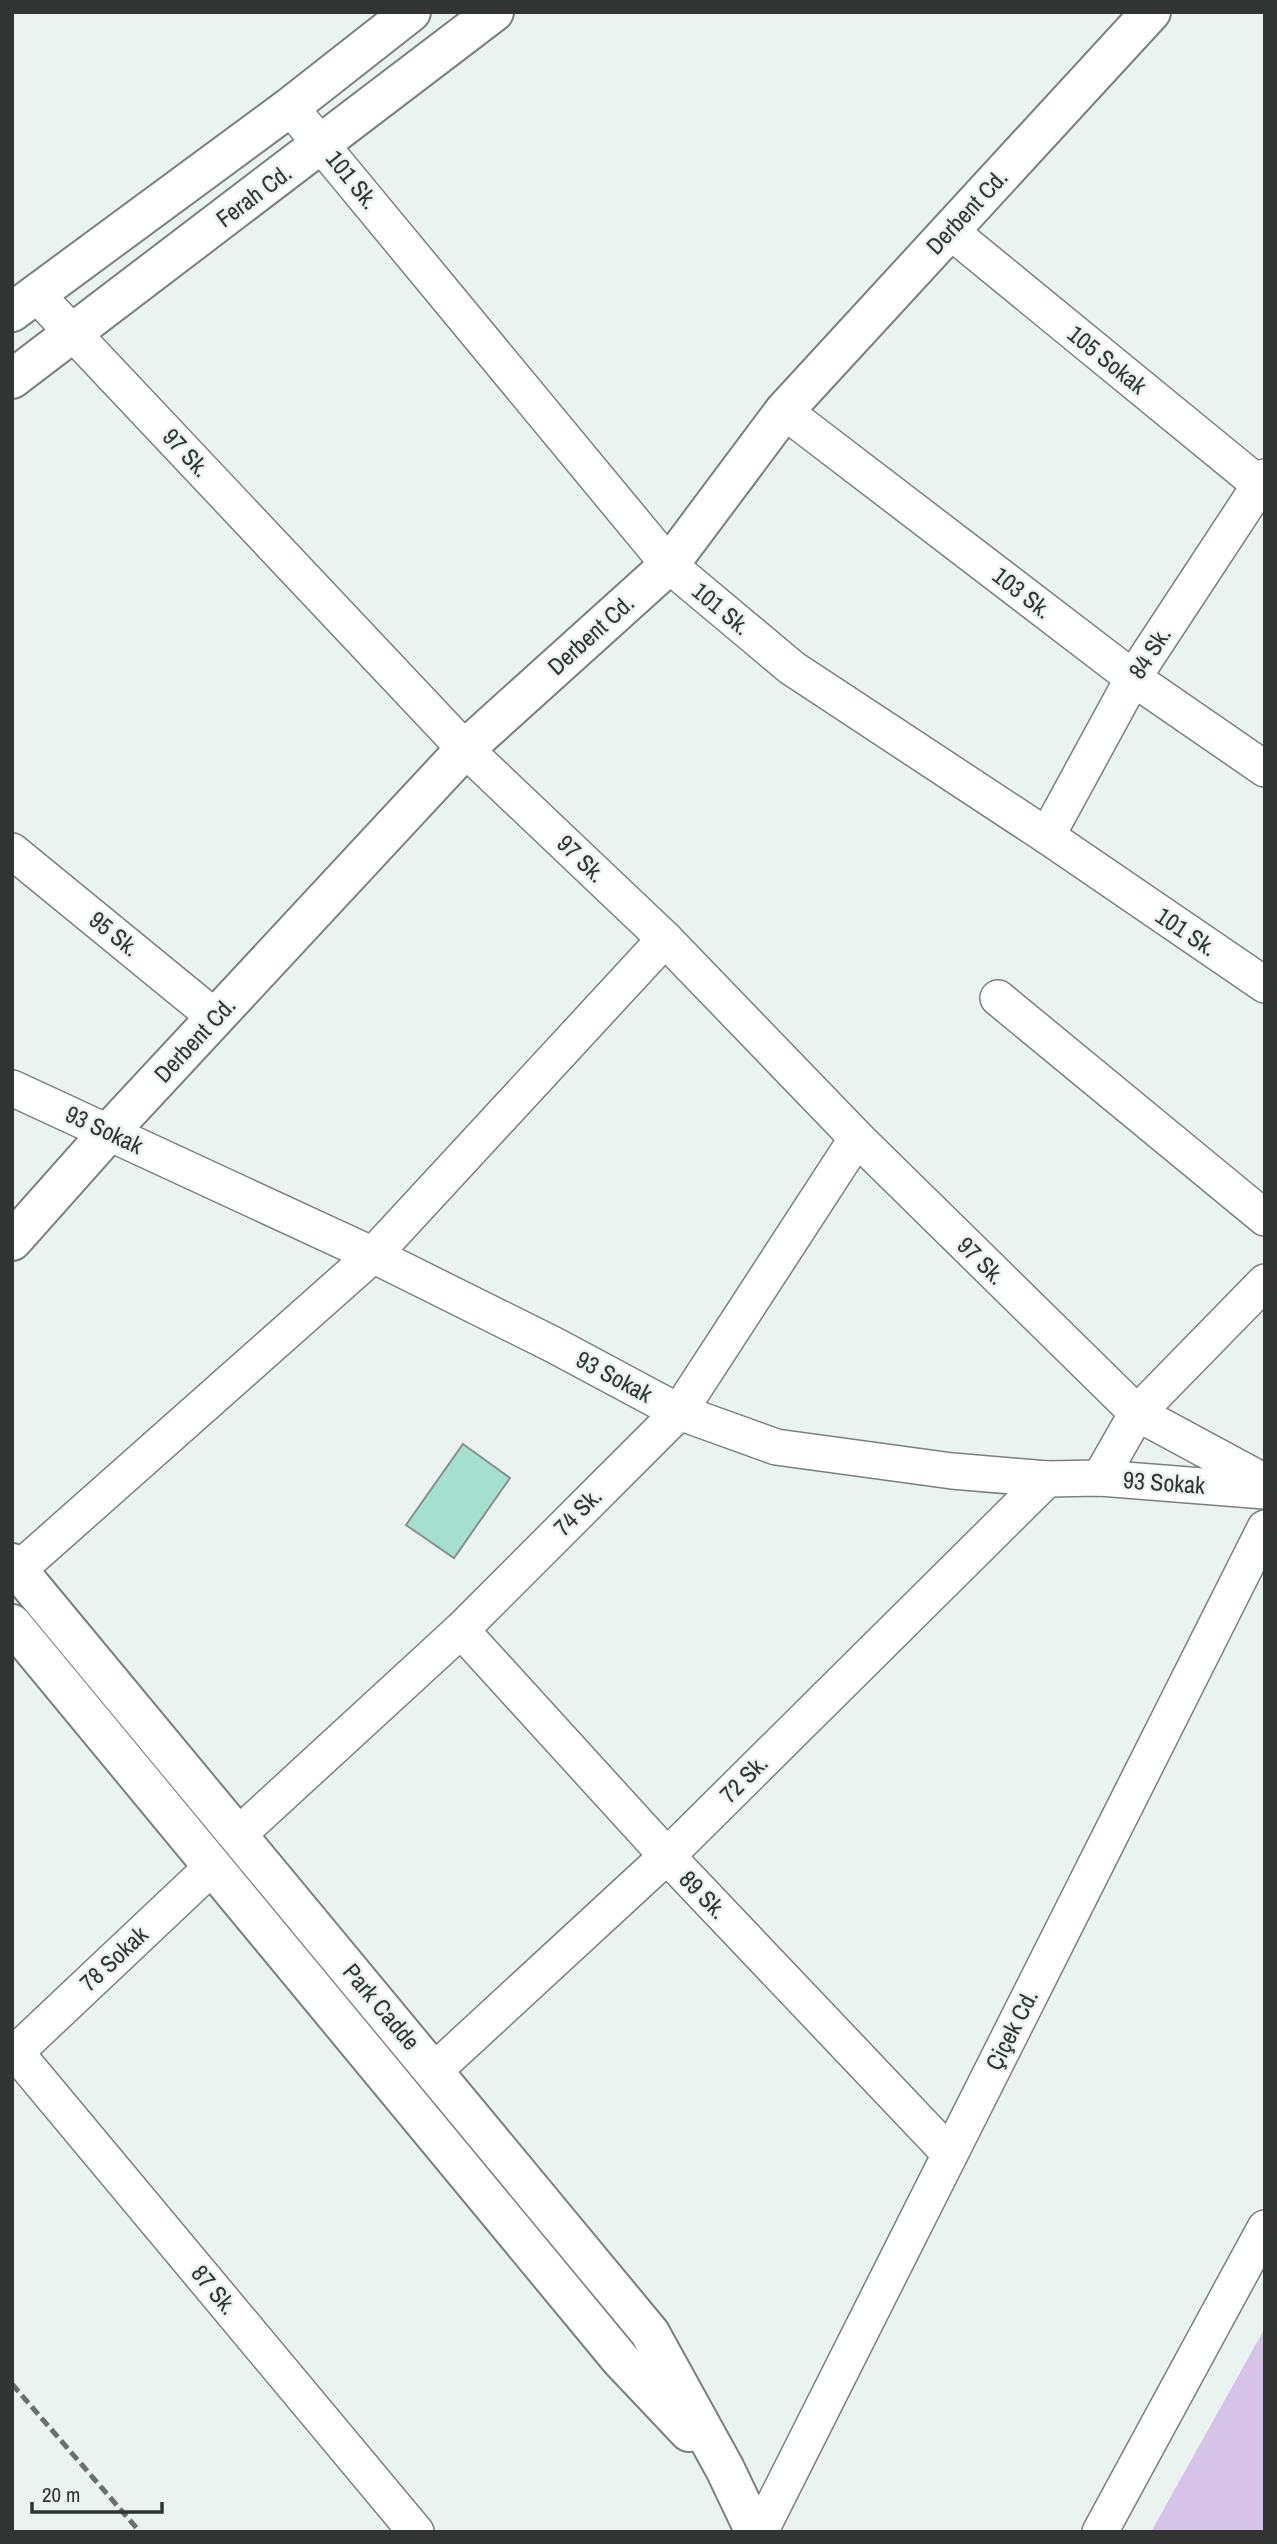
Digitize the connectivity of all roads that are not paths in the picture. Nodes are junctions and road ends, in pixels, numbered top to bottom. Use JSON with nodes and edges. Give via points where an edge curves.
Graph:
{"nodes":[{"id":1,"x":411,"y":12,"type":"edge"},
{"id":2,"x":494,"y":12,"type":"edge"},
{"id":3,"x":1150,"y":12,"type":"edge"},
{"id":4,"x":290,"y":107,"type":"junction"},
{"id":5,"x":323,"y":144,"type":"junction"},
{"id":6,"x":950,"y":231,"type":"junction"},
{"id":7,"x":24,"y":303,"type":"edge"},
{"id":8,"x":72,"y":334,"type":"junction"},
{"id":9,"x":12,"y":379,"type":"edge"},
{"id":10,"x":784,"y":411,"type":"junction"},
{"id":11,"x":1263,"y":484,"type":"edge"},
{"id":12,"x":668,"y":565,"type":"junction"},
{"id":13,"x":1133,"y":678,"type":"junction"},
{"id":14,"x":466,"y":749,"type":"junction"},
{"id":15,"x":1265,"y":769,"type":"edge"},
{"id":16,"x":1047,"y":836,"type":"junction"},
{"id":17,"x":12,"y":851,"type":"edge"},
{"id":18,"x":665,"y":939,"type":"junction"},
{"id":19,"x":1265,"y":985,"type":"edge"},
{"id":20,"x":998,"y":998,"type":"dead end"},
{"id":21,"x":216,"y":1018,"type":"junction"},
{"id":22,"x":12,"y":1088,"type":"edge"},
{"id":23,"x":110,"y":1132,"type":"junction"},
{"id":24,"x":857,"y":1138,"type":"junction"},
{"id":25,"x":1265,"y":1218,"type":"edge"},
{"id":26,"x":12,"y":1241,"type":"edge"},
{"id":27,"x":373,"y":1255,"type":"junction"},
{"id":28,"x":1265,"y":1282,"type":"edge"},
{"id":29,"x":678,"y":1412,"type":"junction"},
{"id":30,"x":1137,"y":1413,"type":"junction"},
{"id":31,"x":1100,"y":1478,"type":"junction"},
{"id":32,"x":1046,"y":1479,"type":"junction"},
{"id":33,"x":1265,"y":1482,"type":"edge"},
{"id":34,"x":1265,"y":1491,"type":"edge"},
{"id":35,"x":1265,"y":1528,"type":"edge"},
{"id":36,"x":15,"y":1567,"type":"edge"},
{"id":37,"x":12,"y":1624,"type":"edge"},
{"id":38,"x":460,"y":1630,"type":"junction"},
{"id":39,"x":238,"y":1835,"type":"junction"},
{"id":40,"x":667,"y":1856,"type":"junction"},
{"id":41,"x":213,"y":1866,"type":"junction"},
{"id":42,"x":14,"y":2050,"type":"edge"},
{"id":43,"x":434,"y":2071,"type":"junction"},
{"id":44,"x":950,"y":2154,"type":"junction"},
{"id":45,"x":1265,"y":2228,"type":"edge"},
{"id":46,"x":725,"y":2469,"type":"junction"},
{"id":47,"x":416,"y":2532,"type":"edge"},
{"id":48,"x":757,"y":2532,"type":"edge"},
{"id":49,"x":1100,"y":2532,"type":"edge"}],
"edges":[{"from":1,"to":4,"type":"street","name":"Ferah Cd."},
{"from":2,"to":5,"type":"street","name":"Ferah Cd."},
{"from":3,"to":6,"type":"street","name":"Derbent Cd."},
{"from":4,"to":5,"type":"street","name":"101 Sk."},
{"from":4,"to":7,"type":"street","name":"Ferah Cd."},
{"from":5,"to":8,"type":"street","name":"Ferah Cd."},
{"from":5,"to":12,"type":"street","name":"101 Sk."},
{"from":6,"to":10,"type":"street","name":"Derbent Cd."},
{"from":6,"to":11,"type":"street","name":"105 Sokak"},
{"from":7,"to":8,"type":"street","name":"97 Sk."},
{"from":8,"to":9,"type":"street","name":"Ferah Cd."},
{"from":8,"to":14,"type":"street","name":"97 Sk."},
{"from":10,"to":12,"type":"street","name":"Derbent Cd."},
{"from":10,"to":13,"type":"street","name":"103 Sk."},
{"from":11,"to":13,"type":"street","name":"84 Sk."},
{"from":12,"to":14,"type":"street","name":"Derbent Cd."},
{"from":12,"to":16,"type":"street","name":"101 Sk.","via":[[792,668]]},
{"from":13,"to":15,"type":"street","name":"103 Sk."},
{"from":13,"to":16,"type":"street","name":"84 Sk."},
{"from":14,"to":18,"type":"street","name":"97 Sk."},
{"from":14,"to":21,"type":"street","name":"Derbent Cd."},
{"from":16,"to":19,"type":"street","name":"101 Sk."},
{"from":17,"to":21,"type":"street","name":"95 Sk."},
{"from":18,"to":24,"type":"street","name":"97 Sk."},
{"from":18,"to":27,"type":"street"},
{"from":20,"to":25,"type":"street"},
{"from":21,"to":23,"type":"street","name":"Derbent Cd."},
{"from":22,"to":23,"type":"street","name":"93 Sokak"},
{"from":23,"to":26,"type":"street","name":"Derbent Cd."},
{"from":23,"to":27,"type":"street","name":"93 Sokak"},
{"from":24,"to":29,"type":"street","name":"74 Sk."},
{"from":24,"to":30,"type":"street","name":"97 Sk."},
{"from":27,"to":29,"type":"street","name":"93 Sokak"},
{"from":27,"to":36,"type":"street"},
{"from":28,"to":30,"type":"street"},
{"from":29,"to":32,"type":"street","name":"93 Sokak","via":[[776,1447]]},
{"from":29,"to":38,"type":"street","name":"74 Sk."},
{"from":30,"to":31,"type":"street"},
{"from":30,"to":33,"type":"street","name":"97 Sk."},
{"from":31,"to":32,"type":"street","name":"93 Sokak"},
{"from":31,"to":34,"type":"street","name":"93 Sokak"},
{"from":32,"to":40,"type":"street","name":"72 Sk."},
{"from":35,"to":44,"type":"street","name":"Çiçek Cd."},
{"from":36,"to":39,"type":"street","name":"Park Cadde"},
{"from":37,"to":41,"type":"street","name":"Park Cadde"},
{"from":38,"to":39,"type":"street","name":"74 Sk."},
{"from":38,"to":40,"type":"street","name":"89 Sk."},
{"from":39,"to":43,"type":"street","name":"Park Cadde"},
{"from":40,"to":43,"type":"street","name":"72 Sk."},
{"from":40,"to":44,"type":"street","name":"89 Sk."},
{"from":41,"to":42,"type":"street","name":"78 Sokak"},
{"from":41,"to":46,"type":"street","name":"Park Cadde","via":[[620,2359]]},
{"from":42,"to":47,"type":"street","name":"87 Sk."},
{"from":43,"to":46,"type":"street","name":"Park Cadde","via":[[650,2333]]},
{"from":44,"to":48,"type":"street","name":"Çiçek Cd."},
{"from":45,"to":49,"type":"street"},
{"from":46,"to":48,"type":"street","name":"Park Cadde"}]}
